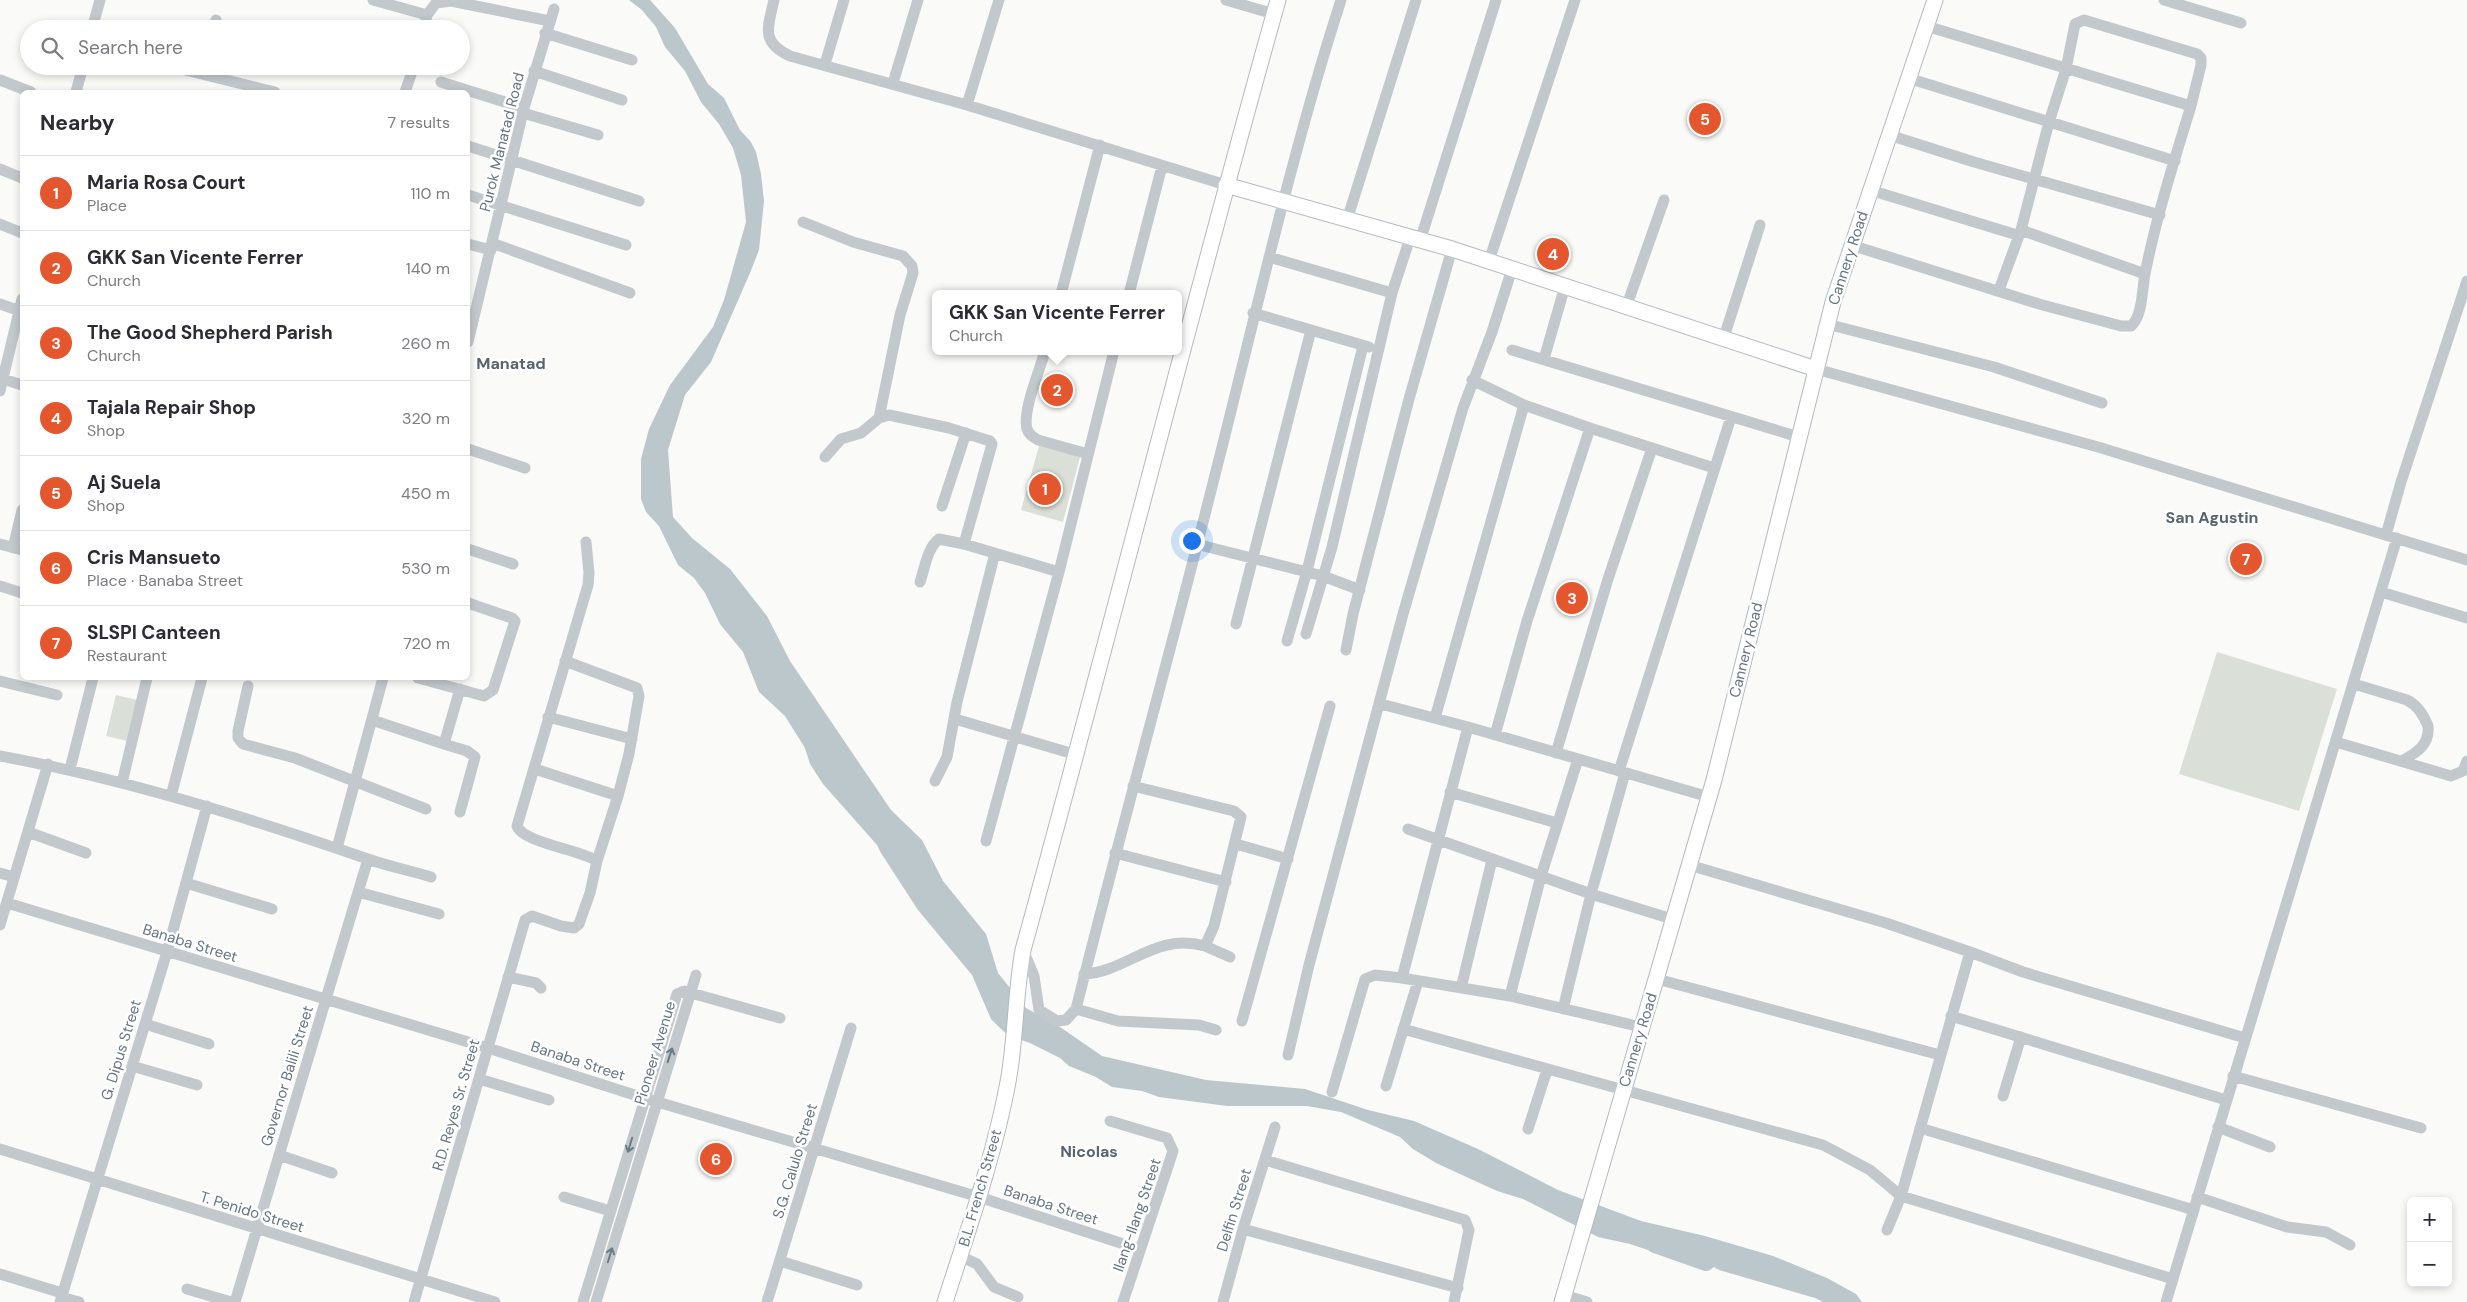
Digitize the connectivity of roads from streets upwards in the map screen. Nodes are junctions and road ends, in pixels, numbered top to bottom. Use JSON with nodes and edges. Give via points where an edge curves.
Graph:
{"nodes":[{"id":1,"x":100,"y":0,"type":"edge"},
{"id":2,"x":373,"y":0,"type":"edge"},
{"id":3,"x":774,"y":0,"type":"edge"},
{"id":4,"x":844,"y":0,"type":"edge"},
{"id":5,"x":918,"y":0,"type":"edge"},
{"id":6,"x":999,"y":0,"type":"edge"},
{"id":7,"x":1226,"y":0,"type":"edge"},
{"id":8,"x":1340,"y":0,"type":"edge"},
{"id":9,"x":1416,"y":0,"type":"edge"},
{"id":10,"x":1496,"y":0,"type":"edge"},
{"id":11,"x":1575,"y":0,"type":"edge"},
{"id":12,"x":1935,"y":0,"type":"edge"},
{"id":13,"x":2164,"y":0,"type":"edge"},
{"id":14,"x":1276,"y":7,"type":"edge"},
{"id":15,"x":554,"y":9,"type":"dead end"},
{"id":16,"x":427,"y":15,"type":"junction"},
{"id":17,"x":94,"y":20,"type":"edge"},
{"id":18,"x":426,"y":20,"type":"edge"},
{"id":19,"x":550,"y":22,"type":"junction"},
{"id":20,"x":2241,"y":23,"type":"dead end"},
{"id":21,"x":1926,"y":26,"type":"junction"},
{"id":22,"x":546,"y":33,"type":"junction"},
{"id":23,"x":632,"y":60,"type":"dead end"},
{"id":24,"x":825,"y":64,"type":"junction"},
{"id":25,"x":2066,"y":69,"type":"junction"},
{"id":26,"x":534,"y":71,"type":"junction"},
{"id":27,"x":81,"y":75,"type":"edge"},
{"id":28,"x":218,"y":75,"type":"edge"},
{"id":29,"x":411,"y":75,"type":"edge"},
{"id":30,"x":1908,"y":78,"type":"junction"},
{"id":31,"x":0,"y":80,"type":"edge"},
{"id":32,"x":441,"y":82,"type":"dead end"},
{"id":33,"x":893,"y":83,"type":"junction"},
{"id":34,"x":26,"y":90,"type":"edge"},
{"id":35,"x":77,"y":90,"type":"edge"},
{"id":36,"x":268,"y":90,"type":"edge"},
{"id":37,"x":406,"y":90,"type":"edge"},
{"id":38,"x":465,"y":90,"type":"edge"},
{"id":39,"x":470,"y":92,"type":"edge"},
{"id":40,"x":622,"y":100,"type":"dead end"},
{"id":41,"x":967,"y":105,"type":"junction"},
{"id":42,"x":2190,"y":106,"type":"junction"},
{"id":43,"x":524,"y":110,"type":"junction"},
{"id":44,"x":2049,"y":122,"type":"junction"},
{"id":45,"x":598,"y":135,"type":"dead end"},
{"id":46,"x":1889,"y":135,"type":"junction"},
{"id":47,"x":1100,"y":145,"type":"junction"},
{"id":48,"x":470,"y":147,"type":"edge"},
{"id":49,"x":512,"y":159,"type":"junction"},
{"id":50,"x":2175,"y":161,"type":"junction"},
{"id":51,"x":1162,"y":166,"type":"junction"},
{"id":52,"x":0,"y":169,"type":"edge"},
{"id":53,"x":20,"y":177,"type":"edge"},
{"id":54,"x":2035,"y":178,"type":"junction"},
{"id":55,"x":1226,"y":185,"type":"junction"},
{"id":56,"x":1870,"y":190,"type":"junction"},
{"id":57,"x":470,"y":195,"type":"edge"},
{"id":58,"x":1664,"y":200,"type":"dead end"},
{"id":59,"x":639,"y":201,"type":"dead end"},
{"id":60,"x":1284,"y":202,"type":"junction"},
{"id":61,"x":503,"y":204,"type":"junction"},
{"id":62,"x":2160,"y":215,"type":"junction"},
{"id":63,"x":1347,"y":220,"type":"junction"},
{"id":64,"x":803,"y":222,"type":"dead end"},
{"id":65,"x":0,"y":224,"type":"edge"},
{"id":66,"x":1760,"y":225,"type":"dead end"},
{"id":67,"x":20,"y":232,"type":"edge"},
{"id":68,"x":2019,"y":232,"type":"junction"},
{"id":69,"x":1415,"y":240,"type":"junction"},
{"id":70,"x":470,"y":244,"type":"edge"},
{"id":71,"x":626,"y":244,"type":"dead end"},
{"id":72,"x":1852,"y":246,"type":"junction"},
{"id":73,"x":491,"y":247,"type":"junction"},
{"id":74,"x":1452,"y":249,"type":"junction"},
{"id":75,"x":1268,"y":257,"type":"junction"},
{"id":76,"x":1489,"y":261,"type":"junction"},
{"id":77,"x":1512,"y":269,"type":"junction"},
{"id":78,"x":2145,"y":274,"type":"junction"},
{"id":79,"x":2467,"y":281,"type":"edge"},
{"id":80,"x":1565,"y":286,"type":"junction"},
{"id":81,"x":1062,"y":290,"type":"edge"},
{"id":82,"x":1130,"y":290,"type":"edge"},
{"id":83,"x":1999,"y":290,"type":"junction"},
{"id":84,"x":630,"y":293,"type":"dead end"},
{"id":85,"x":1392,"y":293,"type":"junction"},
{"id":86,"x":0,"y":304,"type":"edge"},
{"id":87,"x":1627,"y":305,"type":"junction"},
{"id":88,"x":20,"y":307,"type":"edge"},
{"id":89,"x":1254,"y":313,"type":"junction"},
{"id":90,"x":20,"y":317,"type":"edge"},
{"id":91,"x":1827,"y":324,"type":"junction"},
{"id":92,"x":1311,"y":330,"type":"junction"},
{"id":93,"x":470,"y":334,"type":"edge"},
{"id":94,"x":1724,"y":337,"type":"junction"},
{"id":95,"x":17,"y":346,"type":"edge"},
{"id":96,"x":1363,"y":346,"type":"junction"},
{"id":97,"x":1380,"y":349,"type":"junction"},
{"id":98,"x":1512,"y":350,"type":"dead end"},
{"id":99,"x":1182,"y":353,"type":"edge"},
{"id":100,"x":1044,"y":355,"type":"edge"},
{"id":101,"x":1113,"y":355,"type":"edge"},
{"id":102,"x":1182,"y":355,"type":"edge"},
{"id":103,"x":1544,"y":359,"type":"junction"},
{"id":104,"x":1816,"y":369,"type":"junction"},
{"id":105,"x":1472,"y":380,"type":"junction"},
{"id":106,"x":1,"y":385,"type":"edge"},
{"id":107,"x":20,"y":385,"type":"edge"},
{"id":108,"x":2102,"y":403,"type":"dead end"},
{"id":109,"x":1524,"y":405,"type":"junction"},
{"id":110,"x":1731,"y":416,"type":"junction"},
{"id":111,"x":878,"y":418,"type":"junction"},
{"id":112,"x":1590,"y":428,"type":"junction"},
{"id":113,"x":966,"y":433,"type":"junction"},
{"id":114,"x":1799,"y":437,"type":"junction"},
{"id":115,"x":1652,"y":448,"type":"junction"},
{"id":116,"x":470,"y":450,"type":"edge"},
{"id":117,"x":1088,"y":454,"type":"junction"},
{"id":118,"x":825,"y":457,"type":"dead end"},
{"id":119,"x":525,"y":468,"type":"dead end"},
{"id":120,"x":1714,"y":468,"type":"junction"},
{"id":121,"x":942,"y":506,"type":"dead end"},
{"id":122,"x":20,"y":530,"type":"edge"},
{"id":123,"x":2391,"y":537,"type":"junction"},
{"id":124,"x":586,"y":542,"type":"dead end"},
{"id":125,"x":0,"y":544,"type":"edge"},
{"id":126,"x":964,"y":544,"type":"junction"},
{"id":127,"x":1196,"y":544,"type":"junction"},
{"id":128,"x":18,"y":549,"type":"edge"},
{"id":129,"x":470,"y":550,"type":"edge"},
{"id":130,"x":995,"y":553,"type":"junction"},
{"id":131,"x":1253,"y":557,"type":"junction"},
{"id":132,"x":2467,"y":560,"type":"edge"},
{"id":133,"x":513,"y":564,"type":"dead end"},
{"id":134,"x":1059,"y":572,"type":"junction"},
{"id":135,"x":1307,"y":572,"type":"junction"},
{"id":136,"x":1323,"y":576,"type":"junction"},
{"id":137,"x":920,"y":582,"type":"dead end"},
{"id":138,"x":0,"y":586,"type":"edge"},
{"id":139,"x":1360,"y":590,"type":"junction"},
{"id":140,"x":20,"y":592,"type":"edge"},
{"id":141,"x":2381,"y":592,"type":"junction"},
{"id":142,"x":470,"y":604,"type":"edge"},
{"id":143,"x":2467,"y":618,"type":"edge"},
{"id":144,"x":1236,"y":624,"type":"dead end"},
{"id":145,"x":1306,"y":634,"type":"dead end"},
{"id":146,"x":1287,"y":641,"type":"dead end"},
{"id":147,"x":1346,"y":650,"type":"dead end"},
{"id":148,"x":565,"y":661,"type":"junction"},
{"id":149,"x":92,"y":680,"type":"edge"},
{"id":150,"x":147,"y":680,"type":"edge"},
{"id":151,"x":201,"y":680,"type":"edge"},
{"id":152,"x":382,"y":680,"type":"edge"},
{"id":153,"x":426,"y":680,"type":"edge"},
{"id":154,"x":0,"y":681,"type":"edge"},
{"id":155,"x":2354,"y":684,"type":"junction"},
{"id":156,"x":248,"y":686,"type":"dead end"},
{"id":157,"x":460,"y":689,"type":"junction"},
{"id":158,"x":57,"y":695,"type":"dead end"},
{"id":159,"x":1381,"y":704,"type":"junction"},
{"id":160,"x":1330,"y":706,"type":"dead end"},
{"id":161,"x":548,"y":717,"type":"junction"},
{"id":162,"x":955,"y":718,"type":"junction"},
{"id":163,"x":1435,"y":718,"type":"junction"},
{"id":164,"x":372,"y":720,"type":"junction"},
{"id":165,"x":1468,"y":727,"type":"junction"},
{"id":166,"x":1495,"y":735,"type":"junction"},
{"id":167,"x":1015,"y":738,"type":"junction"},
{"id":168,"x":632,"y":739,"type":"junction"},
{"id":169,"x":2336,"y":742,"type":"junction"},
{"id":170,"x":444,"y":744,"type":"junction"},
{"id":171,"x":1556,"y":753,"type":"junction"},
{"id":172,"x":1077,"y":755,"type":"junction"},
{"id":173,"x":0,"y":756,"type":"edge"},
{"id":174,"x":1578,"y":759,"type":"junction"},
{"id":175,"x":2402,"y":761,"type":"junction"},
{"id":176,"x":2467,"y":761,"type":"edge"},
{"id":177,"x":48,"y":764,"type":"junction"},
{"id":178,"x":70,"y":769,"type":"junction"},
{"id":179,"x":535,"y":769,"type":"junction"},
{"id":180,"x":1622,"y":772,"type":"junction"},
{"id":181,"x":356,"y":781,"type":"junction"},
{"id":182,"x":935,"y":781,"type":"dead end"},
{"id":183,"x":122,"y":783,"type":"junction"},
{"id":184,"x":1133,"y":786,"type":"junction"},
{"id":185,"x":1450,"y":792,"type":"junction"},
{"id":186,"x":171,"y":796,"type":"junction"},
{"id":187,"x":618,"y":796,"type":"junction"},
{"id":188,"x":1709,"y":797,"type":"junction"},
{"id":189,"x":207,"y":806,"type":"junction"},
{"id":190,"x":426,"y":808,"type":"dead end"},
{"id":191,"x":460,"y":812,"type":"dead end"},
{"id":192,"x":1558,"y":824,"type":"junction"},
{"id":193,"x":1408,"y":829,"type":"dead end"},
{"id":194,"x":28,"y":832,"type":"junction"},
{"id":195,"x":986,"y":840,"type":"dead end"},
{"id":196,"x":1438,"y":840,"type":"junction"},
{"id":197,"x":1236,"y":844,"type":"junction"},
{"id":198,"x":337,"y":848,"type":"junction"},
{"id":199,"x":86,"y":853,"type":"dead end"},
{"id":200,"x":1115,"y":853,"type":"junction"},
{"id":201,"x":368,"y":859,"type":"junction"},
{"id":202,"x":1288,"y":860,"type":"junction"},
{"id":203,"x":1492,"y":860,"type":"junction"},
{"id":204,"x":597,"y":861,"type":"junction"},
{"id":205,"x":1689,"y":865,"type":"junction"},
{"id":206,"x":0,"y":873,"type":"edge"},
{"id":207,"x":1541,"y":876,"type":"junction"},
{"id":208,"x":14,"y":877,"type":"junction"},
{"id":209,"x":431,"y":877,"type":"dead end"},
{"id":210,"x":1226,"y":882,"type":"junction"},
{"id":211,"x":186,"y":883,"type":"junction"},
{"id":212,"x":358,"y":892,"type":"junction"},
{"id":213,"x":1591,"y":894,"type":"junction"},
{"id":214,"x":6,"y":903,"type":"junction"},
{"id":215,"x":272,"y":908,"type":"dead end"},
{"id":216,"x":439,"y":914,"type":"dead end"},
{"id":217,"x":1672,"y":919,"type":"junction"},
{"id":218,"x":0,"y":925,"type":"edge"},
{"id":219,"x":1205,"y":946,"type":"junction"},
{"id":220,"x":1023,"y":950,"type":"junction"},
{"id":221,"x":167,"y":952,"type":"junction"},
{"id":222,"x":1970,"y":952,"type":"junction"},
{"id":223,"x":1230,"y":957,"type":"dead end"},
{"id":224,"x":1084,"y":974,"type":"junction"},
{"id":225,"x":696,"y":975,"type":"dead end"},
{"id":226,"x":508,"y":977,"type":"junction"},
{"id":227,"x":1402,"y":978,"type":"junction"},
{"id":228,"x":1657,"y":979,"type":"junction"},
{"id":229,"x":1418,"y":981,"type":"junction"},
{"id":230,"x":541,"y":988,"type":"dead end"},
{"id":231,"x":1460,"y":988,"type":"junction"},
{"id":232,"x":690,"y":993,"type":"junction"},
{"id":233,"x":1510,"y":996,"type":"junction"},
{"id":234,"x":326,"y":1001,"type":"junction"},
{"id":235,"x":1076,"y":1009,"type":"junction"},
{"id":236,"x":1563,"y":1009,"type":"junction"},
{"id":237,"x":1951,"y":1016,"type":"junction"},
{"id":238,"x":780,"y":1018,"type":"dead end"},
{"id":239,"x":1242,"y":1021,"type":"dead end"},
{"id":240,"x":145,"y":1024,"type":"junction"},
{"id":241,"x":1641,"y":1027,"type":"junction"},
{"id":242,"x":851,"y":1028,"type":"dead end"},
{"id":243,"x":1216,"y":1030,"type":"dead end"},
{"id":244,"x":1403,"y":1030,"type":"junction"},
{"id":245,"x":2021,"y":1038,"type":"junction"},
{"id":246,"x":2246,"y":1038,"type":"junction"},
{"id":247,"x":209,"y":1044,"type":"dead end"},
{"id":248,"x":488,"y":1048,"type":"junction"},
{"id":249,"x":1288,"y":1055,"type":"dead end"},
{"id":250,"x":1940,"y":1055,"type":"junction"},
{"id":251,"x":132,"y":1066,"type":"junction"},
{"id":252,"x":1547,"y":1070,"type":"junction"},
{"id":253,"x":2233,"y":1076,"type":"junction"},
{"id":254,"x":479,"y":1079,"type":"junction"},
{"id":255,"x":197,"y":1085,"type":"dead end"},
{"id":256,"x":1386,"y":1086,"type":"dead end"},
{"id":257,"x":1622,"y":1091,"type":"junction"},
{"id":258,"x":1332,"y":1092,"type":"dead end"},
{"id":259,"x":2003,"y":1096,"type":"dead end"},
{"id":260,"x":549,"y":1100,"type":"dead end"},
{"id":261,"x":650,"y":1100,"type":"junction"},
{"id":262,"x":2226,"y":1100,"type":"junction"},
{"id":263,"x":1110,"y":1121,"type":"dead end"},
{"id":264,"x":2218,"y":1126,"type":"junction"},
{"id":265,"x":1276,"y":1127,"type":"dead end"},
{"id":266,"x":1920,"y":1128,"type":"junction"},
{"id":267,"x":2421,"y":1128,"type":"dead end"},
{"id":268,"x":1528,"y":1129,"type":"dead end"},
{"id":269,"x":2270,"y":1147,"type":"dead end"},
{"id":270,"x":0,"y":1149,"type":"edge"},
{"id":271,"x":815,"y":1149,"type":"junction"},
{"id":272,"x":279,"y":1156,"type":"junction"},
{"id":273,"x":1265,"y":1160,"type":"junction"},
{"id":274,"x":332,"y":1173,"type":"dead end"},
{"id":275,"x":96,"y":1180,"type":"junction"},
{"id":276,"x":1901,"y":1196,"type":"junction"},
{"id":277,"x":564,"y":1197,"type":"dead end"},
{"id":278,"x":2198,"y":1197,"type":"junction"},
{"id":279,"x":979,"y":1198,"type":"junction"},
{"id":280,"x":2194,"y":1210,"type":"junction"},
{"id":281,"x":610,"y":1211,"type":"junction"},
{"id":282,"x":257,"y":1229,"type":"junction"},
{"id":283,"x":1243,"y":1229,"type":"junction"},
{"id":284,"x":1887,"y":1230,"type":"dead end"},
{"id":285,"x":2350,"y":1244,"type":"dead end"},
{"id":286,"x":1140,"y":1249,"type":"junction"},
{"id":287,"x":960,"y":1256,"type":"junction"},
{"id":288,"x":780,"y":1261,"type":"junction"},
{"id":289,"x":0,"y":1274,"type":"edge"},
{"id":290,"x":2173,"y":1279,"type":"junction"},
{"id":291,"x":421,"y":1280,"type":"junction"},
{"id":292,"x":857,"y":1285,"type":"dead end"},
{"id":293,"x":188,"y":1288,"type":"dead end"},
{"id":294,"x":1458,"y":1288,"type":"junction"},
{"id":295,"x":61,"y":1297,"type":"edge"},
{"id":296,"x":1018,"y":1297,"type":"dead end"},
{"id":297,"x":1563,"y":1298,"type":"edge"},
{"id":298,"x":1227,"y":1301,"type":"edge"},
{"id":299,"x":79,"y":1302,"type":"edge"},
{"id":300,"x":231,"y":1302,"type":"edge"},
{"id":301,"x":235,"y":1302,"type":"edge"},
{"id":302,"x":414,"y":1302,"type":"edge"},
{"id":303,"x":495,"y":1302,"type":"edge"},
{"id":304,"x":583,"y":1302,"type":"edge"},
{"id":305,"x":596,"y":1302,"type":"edge"},
{"id":306,"x":767,"y":1302,"type":"edge"},
{"id":307,"x":945,"y":1302,"type":"edge"},
{"id":308,"x":1123,"y":1302,"type":"edge"},
{"id":309,"x":1454,"y":1302,"type":"edge"},
{"id":310,"x":1587,"y":1302,"type":"edge"},
{"id":311,"x":2168,"y":1302,"type":"edge"}],
"edges":[{"from":1,"to":17,"type":"street"},
{"from":2,"to":16,"type":"street"},
{"from":3,"to":24,"type":"street","via":[[768,26],[771,44],[790,56]]},
{"from":4,"to":24,"type":"street"},
{"from":5,"to":33,"type":"street"},
{"from":6,"to":41,"type":"street"},
{"from":7,"to":14,"type":"street"},
{"from":8,"to":60,"type":"street"},
{"from":9,"to":63,"type":"street"},
{"from":10,"to":69,"type":"street"},
{"from":11,"to":76,"type":"street"},
{"from":12,"to":21,"type":"street","name":"Cannery Road"},
{"from":13,"to":20,"type":"street"},
{"from":14,"to":55,"type":"street","name":"B.L. French Street"},
{"from":15,"to":19,"type":"street","name":"Purok Manatad Road"},
{"from":16,"to":18,"type":"street"},
{"from":16,"to":19,"type":"street","via":[[436,3],[444,0]]},
{"from":19,"to":22,"type":"street","name":"Purok Manatad Road"},
{"from":21,"to":25,"type":"street"},
{"from":21,"to":30,"type":"street","name":"Cannery Road"},
{"from":22,"to":23,"type":"street"},
{"from":22,"to":26,"type":"street","name":"Purok Manatad Road"},
{"from":24,"to":33,"type":"street"},
{"from":25,"to":42,"type":"street"},
{"from":25,"to":42,"type":"street","via":[[2075,24],[2084,20],[2197,54],[2201,65]]},
{"from":25,"to":44,"type":"street"},
{"from":26,"to":40,"type":"street"},
{"from":26,"to":43,"type":"street","name":"Purok Manatad Road"},
{"from":27,"to":35,"type":"street"},
{"from":28,"to":36,"type":"street"},
{"from":29,"to":37,"type":"street"},
{"from":30,"to":44,"type":"street"},
{"from":30,"to":46,"type":"street","name":"Cannery Road"},
{"from":31,"to":34,"type":"street"},
{"from":32,"to":38,"type":"street"},
{"from":33,"to":41,"type":"street"},
{"from":39,"to":43,"type":"street"},
{"from":41,"to":47,"type":"street"},
{"from":42,"to":50,"type":"street"},
{"from":43,"to":45,"type":"street"},
{"from":43,"to":49,"type":"street","name":"Purok Manatad Road"},
{"from":44,"to":50,"type":"street"},
{"from":44,"to":54,"type":"street"},
{"from":46,"to":54,"type":"street"},
{"from":46,"to":56,"type":"street","name":"Cannery Road"},
{"from":47,"to":51,"type":"street"},
{"from":47,"to":81,"type":"street"},
{"from":48,"to":49,"type":"street"},
{"from":49,"to":59,"type":"street"},
{"from":49,"to":61,"type":"street","name":"Purok Manatad Road"},
{"from":50,"to":62,"type":"street"},
{"from":51,"to":55,"type":"street"},
{"from":51,"to":82,"type":"street"},
{"from":52,"to":53,"type":"street"},
{"from":54,"to":62,"type":"street"},
{"from":54,"to":68,"type":"street"},
{"from":55,"to":60,"type":"street"},
{"from":55,"to":99,"type":"street","name":"B.L. French Street"},
{"from":56,"to":68,"type":"street"},
{"from":56,"to":72,"type":"street","name":"Cannery Road"},
{"from":57,"to":61,"type":"street"},
{"from":58,"to":87,"type":"street"},
{"from":60,"to":63,"type":"street"},
{"from":60,"to":75,"type":"street"},
{"from":61,"to":71,"type":"street"},
{"from":61,"to":73,"type":"street","name":"Purok Manatad Road"},
{"from":62,"to":78,"type":"street"},
{"from":63,"to":69,"type":"street"},
{"from":64,"to":111,"type":"street","via":[[853,242],[904,256],[912,266],[913,274],[900,315]]},
{"from":65,"to":67,"type":"street"},
{"from":66,"to":94,"type":"street"},
{"from":68,"to":78,"type":"street"},
{"from":68,"to":83,"type":"street"},
{"from":69,"to":74,"type":"street"},
{"from":69,"to":85,"type":"street"},
{"from":70,"to":73,"type":"street"},
{"from":72,"to":83,"type":"street"},
{"from":72,"to":91,"type":"street","name":"Cannery Road"},
{"from":73,"to":84,"type":"street"},
{"from":73,"to":93,"type":"street","name":"Purok Manatad Road"},
{"from":74,"to":76,"type":"street"},
{"from":74,"to":139,"type":"street"},
{"from":75,"to":85,"type":"street"},
{"from":75,"to":89,"type":"street"},
{"from":76,"to":77,"type":"street"},
{"from":77,"to":80,"type":"street"},
{"from":77,"to":105,"type":"street","via":[[1492,332]]},
{"from":78,"to":83,"type":"street","via":[[2137,317],[2127,326],[2039,304]]},
{"from":79,"to":123,"type":"street","via":[[2401,482]]},
{"from":80,"to":87,"type":"street"},
{"from":80,"to":103,"type":"street"},
{"from":85,"to":97,"type":"street"},
{"from":86,"to":88,"type":"street"},
{"from":87,"to":94,"type":"street"},
{"from":89,"to":92,"type":"street"},
{"from":89,"to":127,"type":"street"},
{"from":90,"to":95,"type":"street"},
{"from":91,"to":104,"type":"street","name":"Cannery Road"},
{"from":91,"to":108,"type":"street","via":[[1994,367]]},
{"from":92,"to":96,"type":"street"},
{"from":92,"to":131,"type":"street"},
{"from":94,"to":104,"type":"street"},
{"from":95,"to":106,"type":"street"},
{"from":96,"to":97,"type":"street"},
{"from":96,"to":135,"type":"street"},
{"from":97,"to":136,"type":"street"},
{"from":98,"to":103,"type":"street"},
{"from":100,"to":117,"type":"street","via":[[1028,409],[1027,430],[1038,440]]},
{"from":101,"to":117,"type":"street"},
{"from":102,"to":172,"type":"street","name":"B.L. French Street"},
{"from":103,"to":110,"type":"street"},
{"from":104,"to":114,"type":"street","name":"Cannery Road"},
{"from":104,"to":123,"type":"street","via":[[2098,447]]},
{"from":105,"to":109,"type":"street"},
{"from":105,"to":159,"type":"street","via":[[1403,614]]},
{"from":106,"to":107,"type":"street"},
{"from":109,"to":112,"type":"street"},
{"from":109,"to":163,"type":"street"},
{"from":110,"to":114,"type":"street"},
{"from":110,"to":120,"type":"street"},
{"from":111,"to":113,"type":"street","via":[[889,416]]},
{"from":111,"to":118,"type":"street","via":[[867,430],[841,439]]},
{"from":112,"to":115,"type":"street"},
{"from":112,"to":166,"type":"street","via":[[1527,621]]},
{"from":113,"to":121,"type":"street"},
{"from":113,"to":126,"type":"street","via":[[992,444]]},
{"from":114,"to":188,"type":"street","name":"Cannery Road"},
{"from":115,"to":120,"type":"street"},
{"from":115,"to":171,"type":"street","via":[[1608,579]]},
{"from":116,"to":119,"type":"street"},
{"from":117,"to":134,"type":"street"},
{"from":120,"to":180,"type":"street"},
{"from":122,"to":128,"type":"street"},
{"from":123,"to":132,"type":"street"},
{"from":123,"to":141,"type":"street"},
{"from":124,"to":148,"type":"street","via":[[588,585]]},
{"from":125,"to":128,"type":"street"},
{"from":126,"to":130,"type":"street"},
{"from":126,"to":137,"type":"street","via":[[945,539],[934,543]]},
{"from":127,"to":131,"type":"street"},
{"from":127,"to":184,"type":"street"},
{"from":129,"to":133,"type":"street"},
{"from":130,"to":134,"type":"street"},
{"from":130,"to":162,"type":"street"},
{"from":131,"to":135,"type":"street"},
{"from":131,"to":144,"type":"street"},
{"from":134,"to":167,"type":"street"},
{"from":135,"to":136,"type":"street"},
{"from":135,"to":146,"type":"street"},
{"from":136,"to":139,"type":"street"},
{"from":136,"to":145,"type":"street"},
{"from":138,"to":140,"type":"street"},
{"from":139,"to":147,"type":"street"},
{"from":141,"to":143,"type":"street"},
{"from":141,"to":155,"type":"street"},
{"from":142,"to":157,"type":"street","via":[[512,618],[515,624],[493,690],[484,696]]},
{"from":148,"to":161,"type":"street"},
{"from":148,"to":168,"type":"street","via":[[638,690]]},
{"from":149,"to":178,"type":"street"},
{"from":150,"to":183,"type":"street"},
{"from":151,"to":186,"type":"street"},
{"from":152,"to":164,"type":"street"},
{"from":153,"to":157,"type":"street"},
{"from":154,"to":158,"type":"street"},
{"from":155,"to":169,"type":"street"},
{"from":155,"to":175,"type":"street","via":[[2412,702],[2423,716],[2428,728],[2425,743]]},
{"from":156,"to":181,"type":"street","via":[[238,732],[240,742]]},
{"from":157,"to":170,"type":"street"},
{"from":159,"to":163,"type":"street"},
{"from":159,"to":249,"type":"street","via":[[1309,965]]},
{"from":160,"to":202,"type":"street"},
{"from":161,"to":168,"type":"street"},
{"from":161,"to":179,"type":"street"},
{"from":162,"to":167,"type":"street"},
{"from":162,"to":182,"type":"street","via":[[945,762]]},
{"from":163,"to":165,"type":"street"},
{"from":164,"to":170,"type":"street"},
{"from":164,"to":181,"type":"street"},
{"from":165,"to":166,"type":"street"},
{"from":165,"to":185,"type":"street"},
{"from":166,"to":171,"type":"street"},
{"from":167,"to":172,"type":"street"},
{"from":167,"to":195,"type":"street"},
{"from":168,"to":187,"type":"street"},
{"from":169,"to":175,"type":"street"},
{"from":169,"to":246,"type":"street"},
{"from":170,"to":191,"type":"street","via":[[475,757]]},
{"from":171,"to":174,"type":"street"},
{"from":172,"to":220,"type":"street","name":"B.L. French Street"},
{"from":173,"to":177,"type":"street"},
{"from":174,"to":180,"type":"street"},
{"from":174,"to":192,"type":"street"},
{"from":175,"to":176,"type":"street","via":[[2454,776],[2463,771]]},
{"from":177,"to":178,"type":"street"},
{"from":177,"to":194,"type":"street"},
{"from":178,"to":183,"type":"street"},
{"from":179,"to":187,"type":"street"},
{"from":179,"to":204,"type":"street","via":[[517,824],[518,830],[530,837],[587,854]]},
{"from":180,"to":188,"type":"street"},
{"from":180,"to":213,"type":"street"},
{"from":181,"to":190,"type":"street"},
{"from":181,"to":198,"type":"street"},
{"from":183,"to":186,"type":"street"},
{"from":184,"to":197,"type":"street","via":[[1234,811],[1241,817]]},
{"from":184,"to":200,"type":"street"},
{"from":185,"to":192,"type":"street"},
{"from":185,"to":196,"type":"street"},
{"from":186,"to":189,"type":"street"},
{"from":187,"to":204,"type":"street"},
{"from":188,"to":205,"type":"street","name":"Cannery Road"},
{"from":189,"to":198,"type":"street"},
{"from":189,"to":211,"type":"street","name":"G. Dipus Street"},
{"from":192,"to":207,"type":"street"},
{"from":193,"to":196,"type":"street"},
{"from":194,"to":199,"type":"street"},
{"from":194,"to":208,"type":"street"},
{"from":196,"to":203,"type":"street"},
{"from":196,"to":227,"type":"street"},
{"from":197,"to":202,"type":"street"},
{"from":197,"to":210,"type":"street"},
{"from":198,"to":201,"type":"street"},
{"from":200,"to":210,"type":"street"},
{"from":200,"to":224,"type":"street"},
{"from":201,"to":209,"type":"street"},
{"from":201,"to":212,"type":"street","name":"Governor Balili Street"},
{"from":202,"to":239,"type":"street"},
{"from":203,"to":207,"type":"street"},
{"from":203,"to":231,"type":"street"},
{"from":204,"to":226,"type":"street","name":"R.D. Reyes Sr. Street","via":[[590,893],[577,926],[568,928],[540,917],[528,917]]},
{"from":205,"to":217,"type":"street","name":"Cannery Road"},
{"from":205,"to":222,"type":"street","via":[[1886,923]]},
{"from":206,"to":208,"type":"street"},
{"from":207,"to":213,"type":"street"},
{"from":207,"to":233,"type":"street"},
{"from":208,"to":214,"type":"street"},
{"from":210,"to":219,"type":"street"},
{"from":211,"to":215,"type":"street"},
{"from":211,"to":221,"type":"street","name":"G. Dipus Street"},
{"from":212,"to":216,"type":"street"},
{"from":212,"to":234,"type":"street","name":"Governor Balili Street"},
{"from":213,"to":217,"type":"street"},
{"from":213,"to":236,"type":"street"},
{"from":214,"to":218,"type":"street"},
{"from":214,"to":221,"type":"street","name":"Banaba Street"},
{"from":217,"to":228,"type":"street","name":"Cannery Road"},
{"from":219,"to":223,"type":"street"},
{"from":219,"to":224,"type":"street","via":[[1186,943],[1166,945],[1104,971]]},
{"from":220,"to":235,"type":"street","via":[[1034,976],[1039,1010],[1049,1018],[1061,1021],[1072,1016]]},
{"from":220,"to":279,"type":"street","name":"B.L. French Street","via":[[1010,1072]]},
{"from":221,"to":234,"type":"street","name":"Banaba Street"},
{"from":221,"to":240,"type":"street","name":"G. Dipus Street"},
{"from":222,"to":237,"type":"street"},
{"from":222,"to":246,"type":"street","via":[[2023,972]]},
{"from":224,"to":235,"type":"street"},
{"from":225,"to":232,"type":"street"},
{"from":226,"to":230,"type":"street","via":[[536,983]]},
{"from":226,"to":248,"type":"street","name":"R.D. Reyes Sr. Street"},
{"from":227,"to":229,"type":"street"},
{"from":227,"to":258,"type":"street","via":[[1375,975],[1365,979]]},
{"from":228,"to":241,"type":"street","name":"Cannery Road"},
{"from":228,"to":250,"type":"street"},
{"from":229,"to":231,"type":"street"},
{"from":229,"to":244,"type":"street"},
{"from":231,"to":233,"type":"street"},
{"from":232,"to":238,"type":"street"},
{"from":232,"to":261,"type":"street","name":"Pioneer Avenue","via":[[683,991],[677,994]]},
{"from":233,"to":236,"type":"street"},
{"from":234,"to":248,"type":"street","name":"Banaba Street"},
{"from":234,"to":272,"type":"street","name":"Governor Balili Street"},
{"from":235,"to":243,"type":"street","via":[[1118,1021]]},
{"from":236,"to":241,"type":"street"},
{"from":237,"to":245,"type":"street"},
{"from":237,"to":250,"type":"street"},
{"from":240,"to":247,"type":"street"},
{"from":240,"to":251,"type":"street","name":"G. Dipus Street"},
{"from":241,"to":257,"type":"street","name":"Cannery Road"},
{"from":242,"to":271,"type":"street","name":"S.G. Calulo Street"},
{"from":244,"to":252,"type":"street"},
{"from":244,"to":256,"type":"street"},
{"from":245,"to":259,"type":"street"},
{"from":245,"to":262,"type":"street"},
{"from":246,"to":253,"type":"street"},
{"from":248,"to":254,"type":"street","name":"R.D. Reyes Sr. Street"},
{"from":248,"to":261,"type":"street","name":"Banaba Street"},
{"from":250,"to":266,"type":"street"},
{"from":251,"to":255,"type":"street"},
{"from":251,"to":275,"type":"street","name":"G. Dipus Street"},
{"from":252,"to":257,"type":"street"},
{"from":252,"to":268,"type":"street"},
{"from":253,"to":262,"type":"street"},
{"from":253,"to":267,"type":"street"},
{"from":254,"to":260,"type":"street"},
{"from":254,"to":291,"type":"street","name":"R.D. Reyes Sr. Street"},
{"from":257,"to":276,"type":"street","via":[[1823,1146],[1870,1170]]},
{"from":257,"to":297,"type":"street","name":"Cannery Road"},
{"from":261,"to":271,"type":"street","name":"Banaba Street"},
{"from":261,"to":281,"type":"street","name":"Pioneer Avenue","one_way":true},
{"from":305,"to":261,"type":"street","name":"Pioneer Avenue","one_way":true},
{"from":262,"to":264,"type":"street"},
{"from":263,"to":286,"type":"street","name":"Ilang-Ilang Street","via":[[1167,1138],[1171,1143],[1172,1157]]},
{"from":264,"to":269,"type":"street"},
{"from":264,"to":278,"type":"street"},
{"from":265,"to":273,"type":"street","name":"Delfin Street"},
{"from":266,"to":276,"type":"street"},
{"from":266,"to":280,"type":"street"},
{"from":270,"to":275,"type":"street","name":"T. Penido Street"},
{"from":271,"to":279,"type":"street","name":"Banaba Street"},
{"from":271,"to":288,"type":"street","name":"S.G. Calulo Street"},
{"from":272,"to":274,"type":"street"},
{"from":272,"to":282,"type":"street","name":"Governor Balili Street"},
{"from":273,"to":283,"type":"street","name":"Delfin Street"},
{"from":273,"to":294,"type":"street","via":[[1465,1220],[1470,1230]]},
{"from":275,"to":282,"type":"street","name":"T. Penido Street"},
{"from":275,"to":295,"type":"street","name":"G. Dipus Street"},
{"from":276,"to":284,"type":"street"},
{"from":276,"to":290,"type":"street"},
{"from":277,"to":281,"type":"street"},
{"from":278,"to":280,"type":"street"},
{"from":278,"to":285,"type":"street","via":[[2286,1227],[2326,1232]]},
{"from":279,"to":286,"type":"street","name":"Banaba Street"},
{"from":279,"to":287,"type":"street","name":"B.L. French Street"},
{"from":280,"to":290,"type":"street"},
{"from":281,"to":304,"type":"street","name":"Pioneer Avenue"},
{"from":282,"to":291,"type":"street","name":"T. Penido Street"},
{"from":282,"to":301,"type":"street","name":"Governor Balili Street"},
{"from":283,"to":294,"type":"street"},
{"from":283,"to":298,"type":"street","name":"Delfin Street"},
{"from":286,"to":308,"type":"street","name":"Ilang-Ilang Street"},
{"from":287,"to":296,"type":"street","via":[[977,1264],[994,1287]]},
{"from":287,"to":307,"type":"street","name":"B.L. French Street"},
{"from":288,"to":292,"type":"street"},
{"from":288,"to":306,"type":"street","name":"S.G. Calulo Street"},
{"from":289,"to":295,"type":"street"},
{"from":290,"to":311,"type":"street"},
{"from":291,"to":302,"type":"street","name":"R.D. Reyes Sr. Street"},
{"from":291,"to":303,"type":"street","name":"T. Penido Street"},
{"from":293,"to":300,"type":"street"},
{"from":294,"to":309,"type":"street"},
{"from":295,"to":299,"type":"street"},
{"from":297,"to":310,"type":"street"}]}
